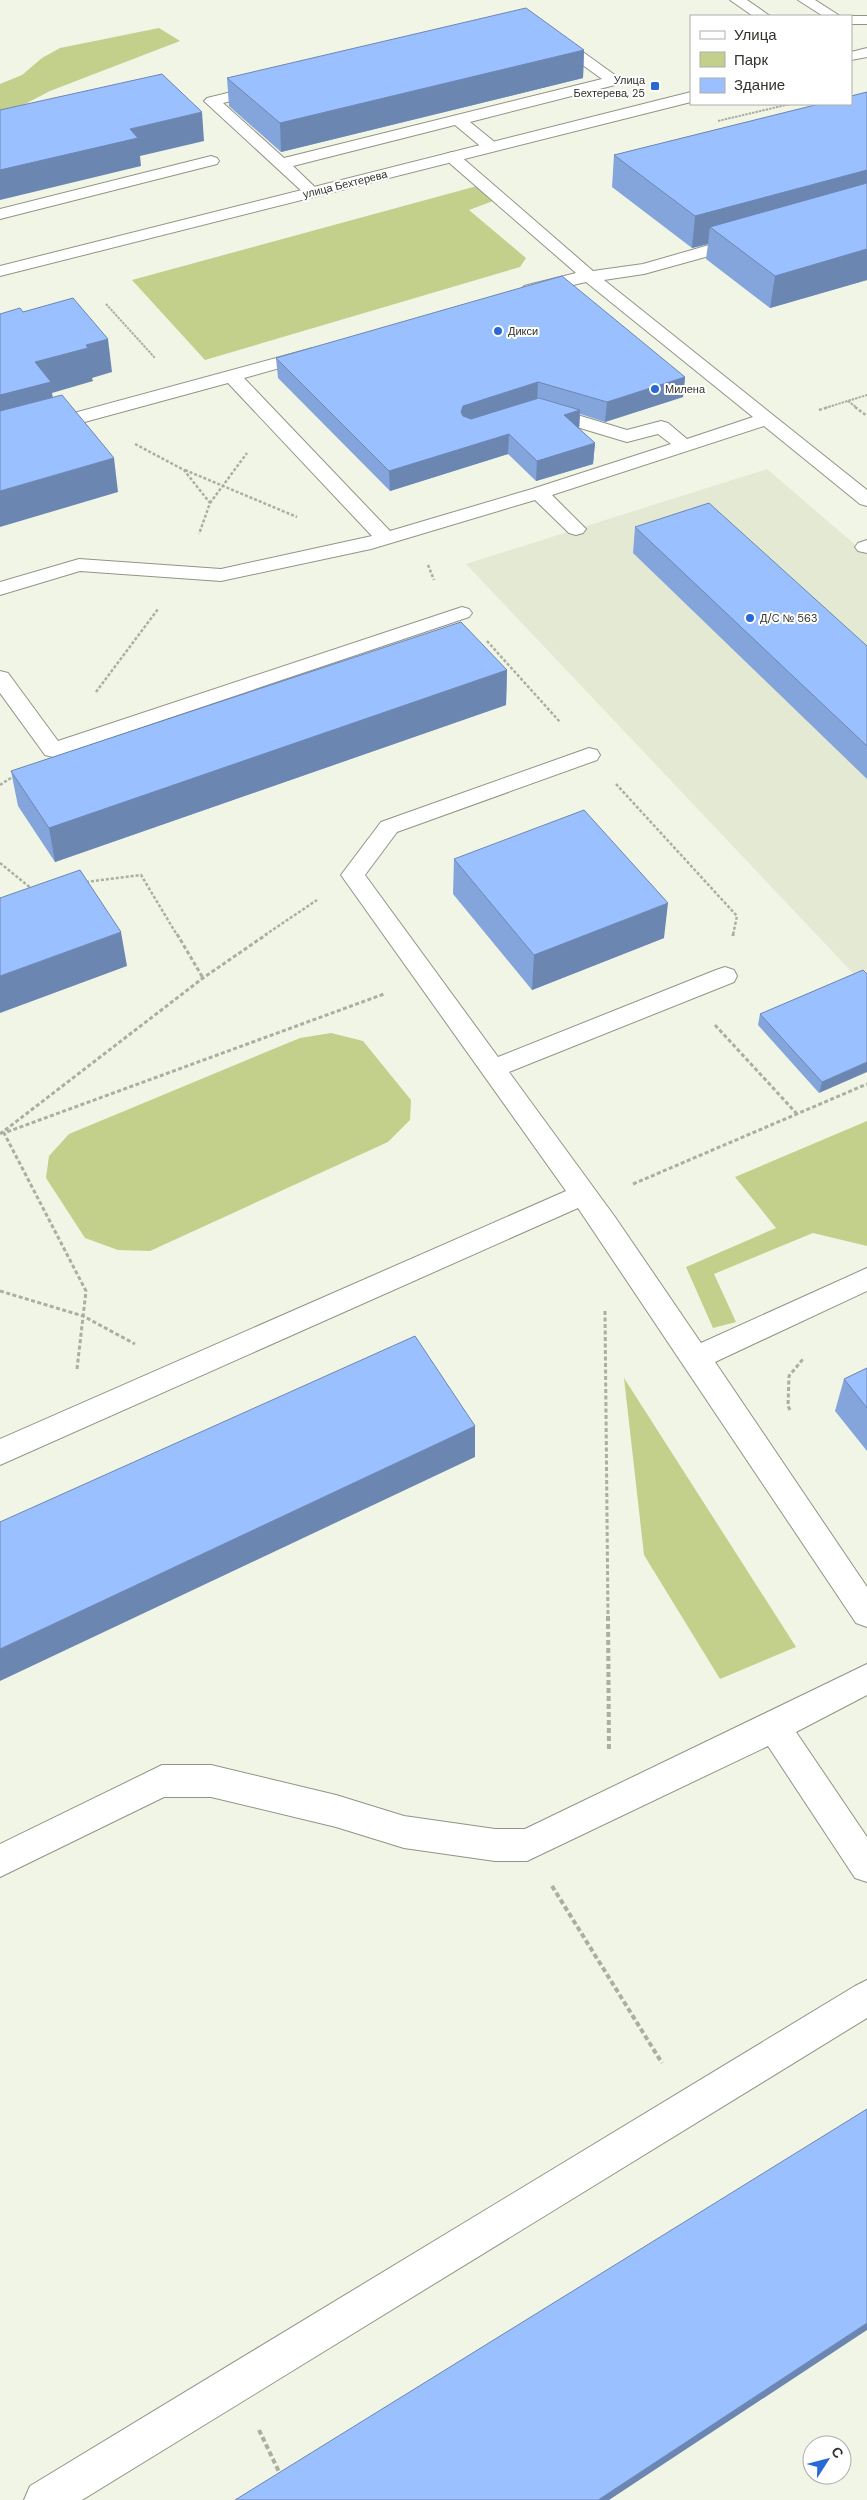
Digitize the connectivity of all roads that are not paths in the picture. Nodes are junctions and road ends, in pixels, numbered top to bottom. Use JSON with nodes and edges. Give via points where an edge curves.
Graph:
{"nodes":[{"id":1,"x":737,"y":0,"type":"edge"},
{"id":2,"x":805,"y":0,"type":"edge"},
{"id":3,"x":761,"y":15,"type":"edge"},
{"id":4,"x":831,"y":15,"type":"edge"},
{"id":5,"x":852,"y":20,"type":"edge"},
{"id":6,"x":867,"y":20,"type":"edge"},
{"id":7,"x":542,"y":29,"type":"edge"},
{"id":8,"x":867,"y":52,"type":"edge"},
{"id":9,"x":852,"y":56,"type":"edge"},
{"id":10,"x":279,"y":85,"type":"edge"},
{"id":11,"x":690,"y":96,"type":"edge"},
{"id":12,"x":458,"y":120,"type":"junction"},
{"id":13,"x":491,"y":148,"type":"junction"},
{"id":14,"x":452,"y":157,"type":"junction"},
{"id":15,"x":211,"y":161,"type":"dead end"},
{"id":16,"x":281,"y":164,"type":"junction"},
{"id":17,"x":312,"y":192,"type":"junction"},
{"id":18,"x":0,"y":214,"type":"edge"},
{"id":19,"x":755,"y":238,"type":"edge"},
{"id":20,"x":0,"y":271,"type":"edge"},
{"id":21,"x":589,"y":276,"type":"junction"},
{"id":22,"x":510,"y":296,"type":"edge"},
{"id":23,"x":326,"y":349,"type":"edge"},
{"id":24,"x":232,"y":376,"type":"junction"},
{"id":25,"x":530,"y":412,"type":"edge"},
{"id":26,"x":767,"y":419,"type":"junction"},
{"id":27,"x":0,"y":439,"type":"edge"},
{"id":28,"x":685,"y":446,"type":"junction"},
{"id":29,"x":539,"y":493,"type":"junction"},
{"id":30,"x":867,"y":500,"type":"edge"},
{"id":31,"x":576,"y":529,"type":"dead end"},
{"id":32,"x":386,"y":539,"type":"junction"},
{"id":33,"x":0,"y":588,"type":"edge"},
{"id":34,"x":462,"y":613,"type":"road end"},
{"id":35,"x":0,"y":678,"type":"edge"},
{"id":36,"x":589,"y":755,"type":"road end"},
{"id":37,"x":725,"y":976,"type":"road end"},
{"id":38,"x":492,"y":1069,"type":"junction"},
{"id":39,"x":585,"y":1199,"type":"junction"},
{"id":40,"x":867,"y":1279,"type":"edge"},
{"id":41,"x":696,"y":1358,"type":"junction"},
{"id":42,"x":0,"y":1452,"type":"edge"},
{"id":43,"x":867,"y":1613,"type":"edge"},
{"id":44,"x":867,"y":1679,"type":"edge"},
{"id":45,"x":774,"y":1727,"type":"junction"},
{"id":46,"x":0,"y":1861,"type":"edge"},
{"id":47,"x":867,"y":1866,"type":"edge"},
{"id":48,"x":867,"y":1998,"type":"edge"},
{"id":49,"x":44,"y":2500,"type":"edge"}],
"edges":[{"from":1,"to":3,"type":"street"},
{"from":2,"to":4,"type":"street"},
{"from":5,"to":6,"type":"street"},
{"from":7,"to":12,"type":"street","via":[[614,81]]},
{"from":8,"to":9,"type":"street"},
{"from":10,"to":16,"type":"street","via":[[212,101]]},
{"from":11,"to":13,"type":"street","name":"улица Бехтерева"},
{"from":12,"to":13,"type":"street"},
{"from":12,"to":16,"type":"street"},
{"from":13,"to":14,"type":"street","name":"улица Бехтерева"},
{"from":14,"to":17,"type":"street","name":"улица Бехтерева"},
{"from":14,"to":21,"type":"street"},
{"from":15,"to":18,"type":"street"},
{"from":16,"to":17,"type":"street"},
{"from":17,"to":20,"type":"street","name":"улица Бехтерева"},
{"from":19,"to":21,"type":"street","via":[[644,269]]},
{"from":21,"to":22,"type":"street"},
{"from":21,"to":26,"type":"street"},
{"from":23,"to":24,"type":"street"},
{"from":24,"to":27,"type":"street"},
{"from":24,"to":32,"type":"street"},
{"from":25,"to":28,"type":"street","via":[[538,410],[627,436],[660,427]]},
{"from":26,"to":28,"type":"street"},
{"from":26,"to":30,"type":"street"},
{"from":28,"to":29,"type":"street"},
{"from":29,"to":31,"type":"street"},
{"from":29,"to":32,"type":"street"},
{"from":32,"to":33,"type":"street","via":[[221,575],[79,565]]},
{"from":34,"to":35,"type":"street","via":[[53,750]]},
{"from":36,"to":38,"type":"street","via":[[389,827],[353,875]]},
{"from":37,"to":38,"type":"street"},
{"from":38,"to":39,"type":"street"},
{"from":39,"to":41,"type":"street"},
{"from":39,"to":42,"type":"street"},
{"from":40,"to":41,"type":"street"},
{"from":41,"to":43,"type":"street"},
{"from":44,"to":45,"type":"street"},
{"from":45,"to":46,"type":"street","via":[[527,1845],[495,1845],[404,1832],[336,1811],[211,1781],[162,1781]]},
{"from":45,"to":47,"type":"street"},
{"from":48,"to":49,"type":"street"}]}
